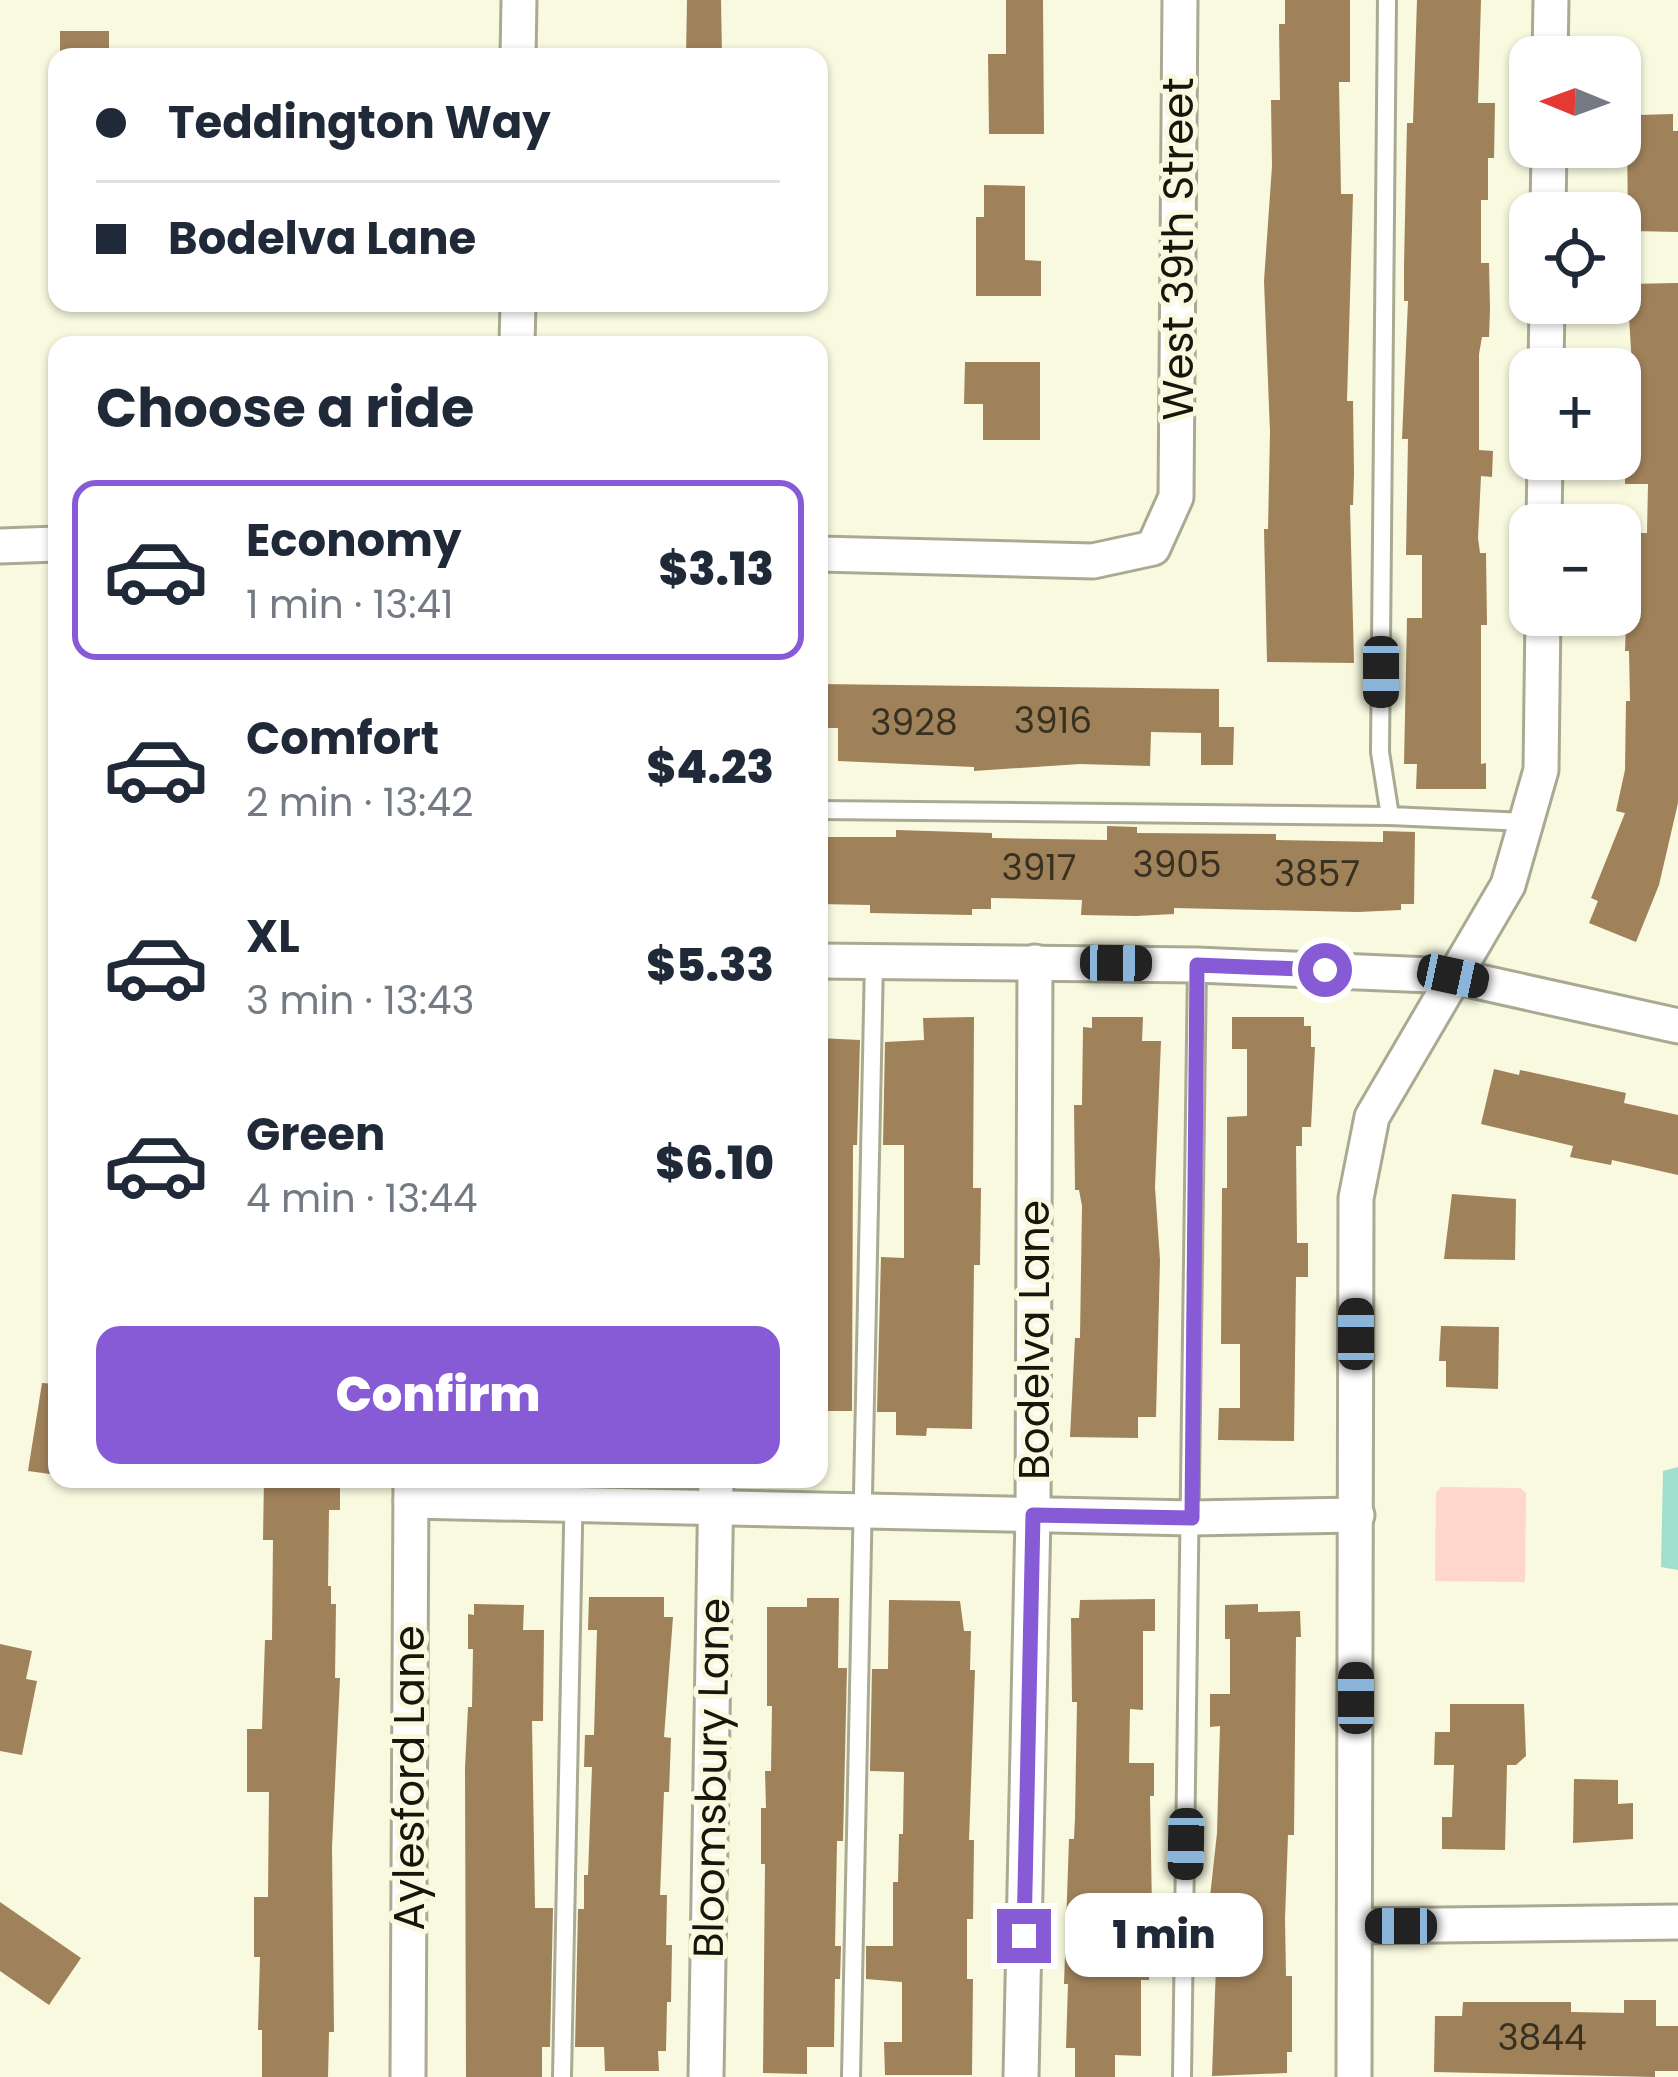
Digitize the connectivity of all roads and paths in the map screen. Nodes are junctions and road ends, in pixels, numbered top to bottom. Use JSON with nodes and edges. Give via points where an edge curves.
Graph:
{"nodes":[{"id":1,"x":519,"y":0,"type":"edge"},
{"id":2,"x":1180,"y":0,"type":"edge"},
{"id":3,"x":1387,"y":0,"type":"edge"},
{"id":4,"x":1551,"y":0,"type":"edge"},
{"id":5,"x":1550,"y":36,"type":"edge"},
{"id":6,"x":518,"y":48,"type":"edge"},
{"id":7,"x":48,"y":544,"type":"edge"},
{"id":8,"x":0,"y":546,"type":"edge"},
{"id":9,"x":828,"y":554,"type":"edge"},
{"id":10,"x":1543,"y":636,"type":"edge"},
{"id":11,"x":828,"y":810,"type":"edge"},
{"id":12,"x":1390,"y":817,"type":"junction"},
{"id":13,"x":1526,"y":822,"type":"junction"},
{"id":14,"x":828,"y":961,"type":"edge"},
{"id":15,"x":874,"y":961,"type":"junction"},
{"id":16,"x":1035,"y":962,"type":"junction"},
{"id":17,"x":1197,"y":965,"type":"junction"},
{"id":18,"x":1453,"y":976,"type":"junction"},
{"id":19,"x":1678,"y":1026,"type":"edge"},
{"id":20,"x":411,"y":1490,"type":"edge"},
{"id":21,"x":574,"y":1492,"type":"edge"},
{"id":22,"x":716,"y":1493,"type":"edge"},
{"id":23,"x":862,"y":1511,"type":"junction"},
{"id":24,"x":1033,"y":1515,"type":"junction"},
{"id":25,"x":1357,"y":1515,"type":"junction"},
{"id":26,"x":1192,"y":1518,"type":"junction"},
{"id":27,"x":1678,"y":1922,"type":"edge"},
{"id":28,"x":1355,"y":1926,"type":"junction"},
{"id":29,"x":408,"y":2077,"type":"edge"},
{"id":30,"x":562,"y":2077,"type":"edge"},
{"id":31,"x":706,"y":2077,"type":"edge"},
{"id":32,"x":851,"y":2077,"type":"edge"},
{"id":33,"x":1021,"y":2077,"type":"edge"},
{"id":34,"x":1182,"y":2077,"type":"edge"},
{"id":35,"x":1354,"y":2077,"type":"edge"}],
"edges":[{"from":1,"to":6,"type":"street"},
{"from":2,"to":9,"type":"street","name":"West 39th Street","via":[[1176,497],[1153,548],[1093,561]]},
{"from":3,"to":12,"type":"lane","via":[[1380,752]]},
{"from":4,"to":5,"type":"street"},
{"from":7,"to":8,"type":"street"},
{"from":10,"to":13,"type":"street","via":[[1541,770]]},
{"from":11,"to":12,"type":"lane"},
{"from":12,"to":13,"type":"lane"},
{"from":13,"to":18,"type":"street","via":[[1508,885]]},
{"from":14,"to":15,"type":"street"},
{"from":15,"to":16,"type":"street"},
{"from":15,"to":23,"type":"lane"},
{"from":16,"to":17,"type":"street"},
{"from":16,"to":24,"type":"street","name":"Bodelva Lane"},
{"from":17,"to":18,"type":"street"},
{"from":17,"to":26,"type":"lane"},
{"from":18,"to":19,"type":"street"},
{"from":18,"to":25,"type":"street","via":[[1372,1118],[1356,1198]]},
{"from":20,"to":21,"type":"street"},
{"from":20,"to":29,"type":"street","name":"Aylesford Lane"},
{"from":21,"to":22,"type":"street"},
{"from":21,"to":30,"type":"lane"},
{"from":22,"to":23,"type":"street"},
{"from":22,"to":31,"type":"street","name":"Bloomsbury Lane"},
{"from":23,"to":24,"type":"street"},
{"from":23,"to":32,"type":"lane"},
{"from":24,"to":26,"type":"street"},
{"from":24,"to":33,"type":"street","name":"Bodelva Lane"},
{"from":25,"to":26,"type":"street"},
{"from":25,"to":28,"type":"street"},
{"from":26,"to":34,"type":"lane"},
{"from":27,"to":28,"type":"street"},
{"from":28,"to":35,"type":"street"}]}
